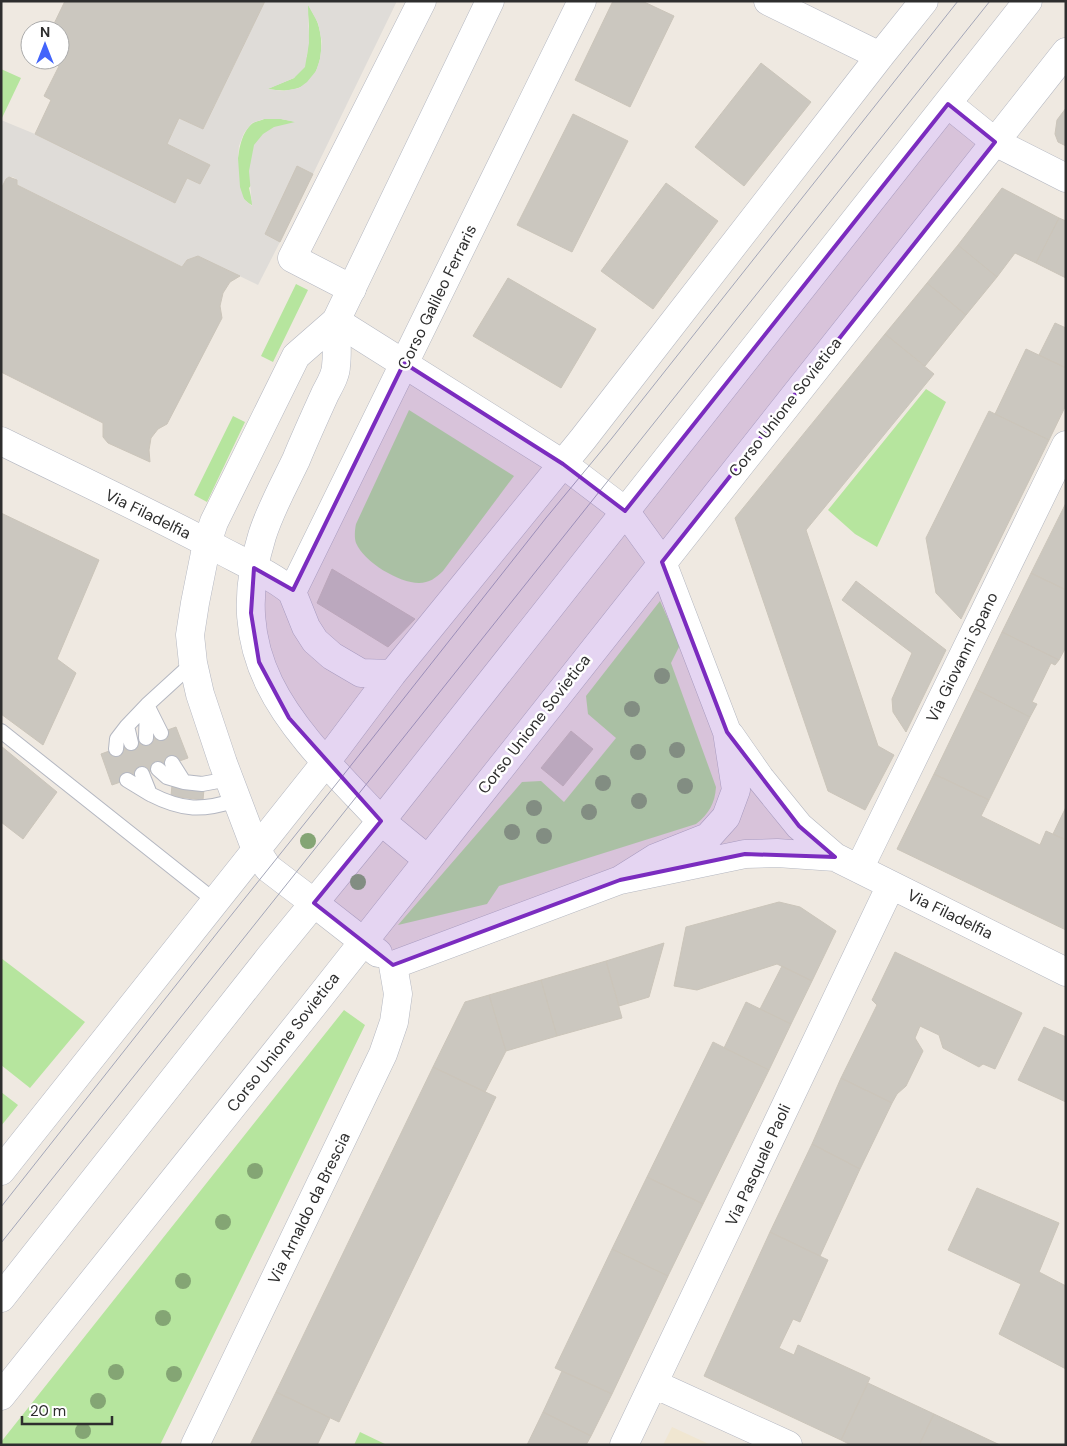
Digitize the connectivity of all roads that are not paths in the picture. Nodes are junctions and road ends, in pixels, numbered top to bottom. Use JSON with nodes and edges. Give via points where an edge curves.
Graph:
{"nodes":[{"id":1,"x":422,"y":1,"type":"edge"},
{"id":2,"x":490,"y":1,"type":"edge"},
{"id":3,"x":582,"y":1,"type":"edge"},
{"id":4,"x":768,"y":1,"type":"edge"},
{"id":5,"x":924,"y":1,"type":"edge"},
{"id":6,"x":1028,"y":1,"type":"edge"},
{"id":7,"x":1066,"y":52,"type":"edge"},
{"id":8,"x":880,"y":56,"type":"junction"},
{"id":9,"x":948,"y":104,"type":"junction"},
{"id":10,"x":995,"y":142,"type":"junction"},
{"id":11,"x":1066,"y":178,"type":"edge"},
{"id":12,"x":352,"y":289,"type":"junction"},
{"id":13,"x":336,"y":321,"type":"junction"},
{"id":14,"x":404,"y":363,"type":"junction"},
{"id":15,"x":1,"y":441,"type":"edge"},
{"id":16,"x":1066,"y":446,"type":"edge"},
{"id":17,"x":563,"y":464,"type":"junction"},
{"id":18,"x":625,"y":511,"type":"junction"},
{"id":19,"x":207,"y":543,"type":"junction"},
{"id":20,"x":662,"y":562,"type":"junction"},
{"id":21,"x":254,"y":568,"type":"junction"},
{"id":22,"x":292,"y":592,"type":"junction"},
{"id":23,"x":193,"y":663,"type":"junction"},
{"id":24,"x":392,"y":674,"type":"junction"},
{"id":25,"x":146,"y":705,"type":"junction"},
{"id":26,"x":127,"y":726,"type":"junction"},
{"id":27,"x":1,"y":731,"type":"edge"},
{"id":28,"x":727,"y":732,"type":"junction"},
{"id":29,"x":161,"y":733,"type":"dead end"},
{"id":30,"x":146,"y":738,"type":"dead end"},
{"id":31,"x":131,"y":743,"type":"dead end"},
{"id":32,"x":116,"y":749,"type":"dead end"},
{"id":33,"x":326,"y":762,"type":"junction"},
{"id":34,"x":172,"y":763,"type":"dead end"},
{"id":35,"x":158,"y":769,"type":"dead end"},
{"id":36,"x":142,"y":774,"type":"dead end"},
{"id":37,"x":127,"y":780,"type":"dead end"},
{"id":38,"x":184,"y":782,"type":"junction"},
{"id":39,"x":233,"y":789,"type":"junction"},
{"id":40,"x":150,"y":794,"type":"junction"},
{"id":41,"x":381,"y":821,"type":"junction"},
{"id":42,"x":256,"y":850,"type":"junction"},
{"id":43,"x":835,"y":857,"type":"junction"},
{"id":44,"x":427,"y":859,"type":"junction"},
{"id":45,"x":859,"y":869,"type":"junction"},
{"id":46,"x":620,"y":880,"type":"junction"},
{"id":47,"x":891,"y":885,"type":"junction"},
{"id":48,"x":215,"y":901,"type":"junction"},
{"id":49,"x":314,"y":903,"type":"junction"},
{"id":50,"x":363,"y":941,"type":"junction"},
{"id":51,"x":393,"y":965,"type":"junction"},
{"id":52,"x":1066,"y":972,"type":"edge"},
{"id":53,"x":1,"y":1171,"type":"edge"},
{"id":54,"x":1,"y":1298,"type":"edge"},
{"id":55,"x":654,"y":1384,"type":"junction"},
{"id":56,"x":1,"y":1396,"type":"edge"},
{"id":57,"x":195,"y":1445,"type":"edge"},
{"id":58,"x":624,"y":1445,"type":"edge"},
{"id":59,"x":788,"y":1445,"type":"edge"}],
"edges":[{"from":1,"to":12,"type":"street","via":[[292,258]]},
{"from":2,"to":12,"type":"street"},
{"from":3,"to":14,"type":"street","name":"Corso Galileo Ferraris"},
{"from":4,"to":8,"type":"street"},
{"from":5,"to":8,"type":"street"},
{"from":6,"to":9,"type":"street"},
{"from":7,"to":10,"type":"street","name":"Corso Unione Sovietica"},
{"from":8,"to":17,"type":"street"},
{"from":9,"to":10,"type":"street"},
{"from":9,"to":18,"type":"street"},
{"from":10,"to":11,"type":"street"},
{"from":10,"to":20,"type":"street","name":"Corso Unione Sovietica"},
{"from":12,"to":13,"type":"street"},
{"from":13,"to":14,"type":"street"},
{"from":13,"to":19,"type":"street","via":[[296,356],[214,522]]},
{"from":13,"to":21,"type":"street","via":[[336,368],[262,534]]},
{"from":14,"to":17,"type":"street"},
{"from":14,"to":22,"type":"street","name":"Corso Galileo Ferraris"},
{"from":15,"to":19,"type":"street","name":"Via Filadelfia"},
{"from":16,"to":45,"type":"street","name":"Via Giovanni Spano"},
{"from":17,"to":18,"type":"street"},
{"from":17,"to":24,"type":"street"},
{"from":18,"to":20,"type":"street"},
{"from":18,"to":41,"type":"street"},
{"from":19,"to":21,"type":"street","name":"Via Filadelfia"},
{"from":19,"to":23,"type":"street","via":[[190,635]]},
{"from":20,"to":28,"type":"street"},
{"from":20,"to":44,"type":"street","name":"Corso Unione Sovietica"},
{"from":21,"to":22,"type":"street","name":"Via Filadelfia"},
{"from":21,"to":33,"type":"street","via":[[251,613],[259,662],[289,718]]},
{"from":22,"to":24,"type":"street","via":[[306,627],[332,656],[361,673]]},
{"from":23,"to":25,"type":"lane"},
{"from":23,"to":39,"type":"street","via":[[200,694]]},
{"from":24,"to":33,"type":"street"},
{"from":25,"to":26,"type":"lane"},
{"from":25,"to":29,"type":"lane"},
{"from":25,"to":30,"type":"lane"},
{"from":26,"to":31,"type":"lane"},
{"from":26,"to":32,"type":"lane","via":[[117,739]]},
{"from":27,"to":48,"type":"lane"},
{"from":28,"to":43,"type":"street","via":[[799,826]]},
{"from":28,"to":46,"type":"street","via":[[736,790],[726,817],[708,837],[655,858]]},
{"from":33,"to":41,"type":"street"},
{"from":33,"to":42,"type":"street"},
{"from":34,"to":38,"type":"lane"},
{"from":35,"to":38,"type":"lane","via":[[168,777]]},
{"from":36,"to":40,"type":"lane"},
{"from":37,"to":40,"type":"lane"},
{"from":38,"to":39,"type":"lane"},
{"from":39,"to":40,"type":"lane","via":[[213,807],[170,804]]},
{"from":39,"to":42,"type":"street"},
{"from":41,"to":44,"type":"street"},
{"from":41,"to":49,"type":"street"},
{"from":42,"to":48,"type":"street"},
{"from":42,"to":49,"type":"street","via":[[268,868]]},
{"from":43,"to":45,"type":"street","name":"Via Filadelfia"},
{"from":43,"to":46,"type":"street","via":[[745,854]]},
{"from":44,"to":50,"type":"street","name":"Corso Unione Sovietica"},
{"from":45,"to":47,"type":"street","name":"Via Filadelfia"},
{"from":46,"to":51,"type":"street"},
{"from":47,"to":52,"type":"street","name":"Via Filadelfia"},
{"from":47,"to":55,"type":"street","name":"Via Pasquale Paoli"},
{"from":48,"to":53,"type":"street"},
{"from":49,"to":50,"type":"street"},
{"from":49,"to":54,"type":"street"},
{"from":50,"to":51,"type":"street"},
{"from":50,"to":56,"type":"street","name":"Corso Unione Sovietica"},
{"from":51,"to":57,"type":"street","name":"Via Arnaldo da Brescia","via":[[398,994],[394,1022],[383,1054]]},
{"from":55,"to":58,"type":"street","name":"Via Pasquale Paoli"},
{"from":55,"to":59,"type":"street"}]}
